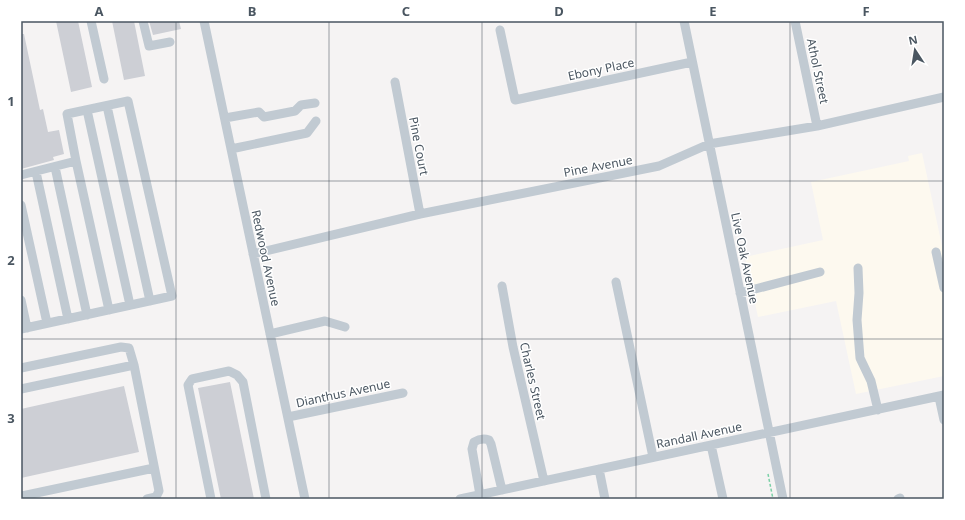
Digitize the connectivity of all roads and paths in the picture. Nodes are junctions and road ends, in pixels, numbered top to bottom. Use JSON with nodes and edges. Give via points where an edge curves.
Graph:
{"nodes":[{"id":1,"x":91,"y":21,"type":"edge"},
{"id":2,"x":143,"y":21,"type":"edge"},
{"id":3,"x":204,"y":21,"type":"edge"},
{"id":4,"x":684,"y":21,"type":"edge"},
{"id":5,"x":795,"y":21,"type":"edge"},
{"id":6,"x":500,"y":30,"type":"dead end"},
{"id":7,"x":170,"y":42,"type":"dead end"},
{"id":8,"x":692,"y":62,"type":"junction"},
{"id":9,"x":104,"y":79,"type":"dead end"},
{"id":10,"x":395,"y":82,"type":"dead end"},
{"id":11,"x":944,"y":98,"type":"edge"},
{"id":12,"x":315,"y":103,"type":"dead end"},
{"id":13,"x":107,"y":106,"type":"junction"},
{"id":14,"x":88,"y":110,"type":"junction"},
{"id":15,"x":225,"y":118,"type":"junction"},
{"id":16,"x":316,"y":121,"type":"dead end"},
{"id":17,"x":817,"y":126,"type":"junction"},
{"id":18,"x":709,"y":144,"type":"junction"},
{"id":19,"x":231,"y":149,"type":"junction"},
{"id":20,"x":76,"y":161,"type":"junction"},
{"id":21,"x":55,"y":167,"type":"junction"},
{"id":22,"x":36,"y":172,"type":"junction"},
{"id":23,"x":21,"y":175,"type":"edge"},
{"id":24,"x":21,"y":205,"type":"edge"},
{"id":25,"x":420,"y":214,"type":"junction"},
{"id":26,"x":936,"y":252,"type":"dead end"},
{"id":27,"x":253,"y":254,"type":"junction"},
{"id":28,"x":858,"y":268,"type":"dead end"},
{"id":29,"x":820,"y":272,"type":"dead end"},
{"id":30,"x":616,"y":282,"type":"dead end"},
{"id":31,"x":502,"y":286,"type":"dead end"},
{"id":32,"x":944,"y":288,"type":"edge"},
{"id":33,"x":740,"y":293,"type":"junction"},
{"id":34,"x":21,"y":300,"type":"edge"},
{"id":35,"x":150,"y":300,"type":"junction"},
{"id":36,"x":130,"y":305,"type":"junction"},
{"id":37,"x":109,"y":310,"type":"junction"},
{"id":38,"x":87,"y":315,"type":"junction"},
{"id":39,"x":68,"y":319,"type":"junction"},
{"id":40,"x":47,"y":323,"type":"junction"},
{"id":41,"x":345,"y":327,"type":"dead end"},
{"id":42,"x":24,"y":328,"type":"edge"},
{"id":43,"x":270,"y":334,"type":"junction"},
{"id":44,"x":134,"y":365,"type":"junction"},
{"id":45,"x":21,"y":368,"type":"edge"},
{"id":46,"x":21,"y":389,"type":"edge"},
{"id":47,"x":403,"y":393,"type":"dead end"},
{"id":48,"x":941,"y":396,"type":"edge"},
{"id":49,"x":878,"y":410,"type":"junction"},
{"id":50,"x":288,"y":417,"type":"junction"},
{"id":51,"x":944,"y":420,"type":"edge"},
{"id":52,"x":769,"y":433,"type":"junction"},
{"id":53,"x":711,"y":445,"type":"junction"},
{"id":54,"x":653,"y":457,"type":"junction"},
{"id":55,"x":154,"y":468,"type":"junction"},
{"id":56,"x":599,"y":469,"type":"junction"},
{"id":57,"x":768,"y":473,"type":"dead end"},
{"id":58,"x":544,"y":481,"type":"junction"},
{"id":59,"x":502,"y":490,"type":"junction"},
{"id":60,"x":483,"y":496,"type":"edge"},
{"id":61,"x":153,"y":498,"type":"edge"},
{"id":62,"x":21,"y":499,"type":"edge"},
{"id":63,"x":211,"y":499,"type":"edge"},
{"id":64,"x":266,"y":499,"type":"edge"},
{"id":65,"x":305,"y":499,"type":"edge"},
{"id":66,"x":460,"y":499,"type":"edge"},
{"id":67,"x":605,"y":499,"type":"edge"},
{"id":68,"x":723,"y":499,"type":"edge"},
{"id":69,"x":773,"y":499,"type":"edge"},
{"id":70,"x":783,"y":499,"type":"edge"}],
"edges":[{"from":1,"to":9,"type":"street"},
{"from":2,"to":7,"type":"street","via":[[149,46]]},
{"from":3,"to":15,"type":"street","name":"Redwood Avenue"},
{"from":4,"to":8,"type":"street","name":"Live Oak Avenue"},
{"from":5,"to":17,"type":"street","name":"Athol Street"},
{"from":6,"to":8,"type":"street","name":"Ebony Place","via":[[515,100]]},
{"from":8,"to":18,"type":"street","name":"Live Oak Avenue"},
{"from":10,"to":25,"type":"street","name":"Pine Court"},
{"from":11,"to":17,"type":"street","name":"Pine Avenue"},
{"from":12,"to":15,"type":"street","via":[[301,105],[295,111],[264,117],[259,112]]},
{"from":13,"to":14,"type":"street"},
{"from":13,"to":35,"type":"street"},
{"from":13,"to":35,"type":"street","via":[[128,101],[172,296]]},
{"from":14,"to":20,"type":"street","via":[[67,114]]},
{"from":14,"to":36,"type":"street"},
{"from":15,"to":19,"type":"street","name":"Redwood Avenue"},
{"from":16,"to":19,"type":"street","via":[[308,133]]},
{"from":17,"to":18,"type":"street","name":"Pine Avenue"},
{"from":18,"to":25,"type":"street","name":"Pine Avenue","via":[[659,166]]},
{"from":18,"to":33,"type":"street","name":"Live Oak Avenue"},
{"from":19,"to":27,"type":"street","name":"Redwood Avenue"},
{"from":20,"to":21,"type":"street"},
{"from":20,"to":37,"type":"street"},
{"from":21,"to":22,"type":"street"},
{"from":21,"to":38,"type":"street"},
{"from":22,"to":23,"type":"street"},
{"from":22,"to":39,"type":"street"},
{"from":24,"to":40,"type":"street"},
{"from":25,"to":27,"type":"street","name":"Pine Avenue"},
{"from":26,"to":32,"type":"street"},
{"from":27,"to":43,"type":"street","name":"Redwood Avenue"},
{"from":28,"to":49,"type":"street","via":[[857,320],[860,358],[871,381]]},
{"from":29,"to":33,"type":"street"},
{"from":30,"to":54,"type":"street"},
{"from":31,"to":58,"type":"street","name":"Charles Street","via":[[513,347]]},
{"from":33,"to":52,"type":"street","name":"Live Oak Avenue"},
{"from":34,"to":42,"type":"street"},
{"from":35,"to":36,"type":"street"},
{"from":36,"to":37,"type":"street"},
{"from":37,"to":38,"type":"street"},
{"from":38,"to":39,"type":"street"},
{"from":39,"to":40,"type":"street"},
{"from":40,"to":42,"type":"street"},
{"from":41,"to":43,"type":"street","via":[[325,321]]},
{"from":43,"to":50,"type":"street","name":"Redwood Avenue"},
{"from":44,"to":45,"type":"street","via":[[129,348],[121,347]]},
{"from":44,"to":46,"type":"street"},
{"from":44,"to":55,"type":"street"},
{"from":47,"to":50,"type":"street","name":"Dianthus Avenue"},
{"from":48,"to":49,"type":"street","name":"Randall Avenue"},
{"from":48,"to":51,"type":"street"},
{"from":49,"to":52,"type":"street","name":"Randall Avenue"},
{"from":50,"to":65,"type":"street","name":"Redwood Avenue"},
{"from":52,"to":53,"type":"street","name":"Randall Avenue"},
{"from":52,"to":70,"type":"street","name":"Live Oak Avenue"},
{"from":53,"to":54,"type":"street","name":"Randall Avenue"},
{"from":53,"to":68,"type":"street"},
{"from":54,"to":56,"type":"street","name":"Randall Avenue"},
{"from":55,"to":61,"type":"street","via":[[159,491]]},
{"from":55,"to":62,"type":"street","via":[[22,496]]},
{"from":56,"to":58,"type":"street","name":"Randall Avenue"},
{"from":56,"to":67,"type":"street"},
{"from":57,"to":69,"type":"path"},
{"from":58,"to":59,"type":"street","name":"Randall Avenue"},
{"from":59,"to":60,"type":"street","name":"Randall Avenue"},
{"from":59,"to":60,"type":"street","via":[[491,444],[489,440],[478,440],[474,442],[472,449]]},
{"from":60,"to":66,"type":"street","name":"Randall Avenue"},
{"from":63,"to":64,"type":"street","via":[[188,384],[192,379],[230,371],[243,382]]}]}
